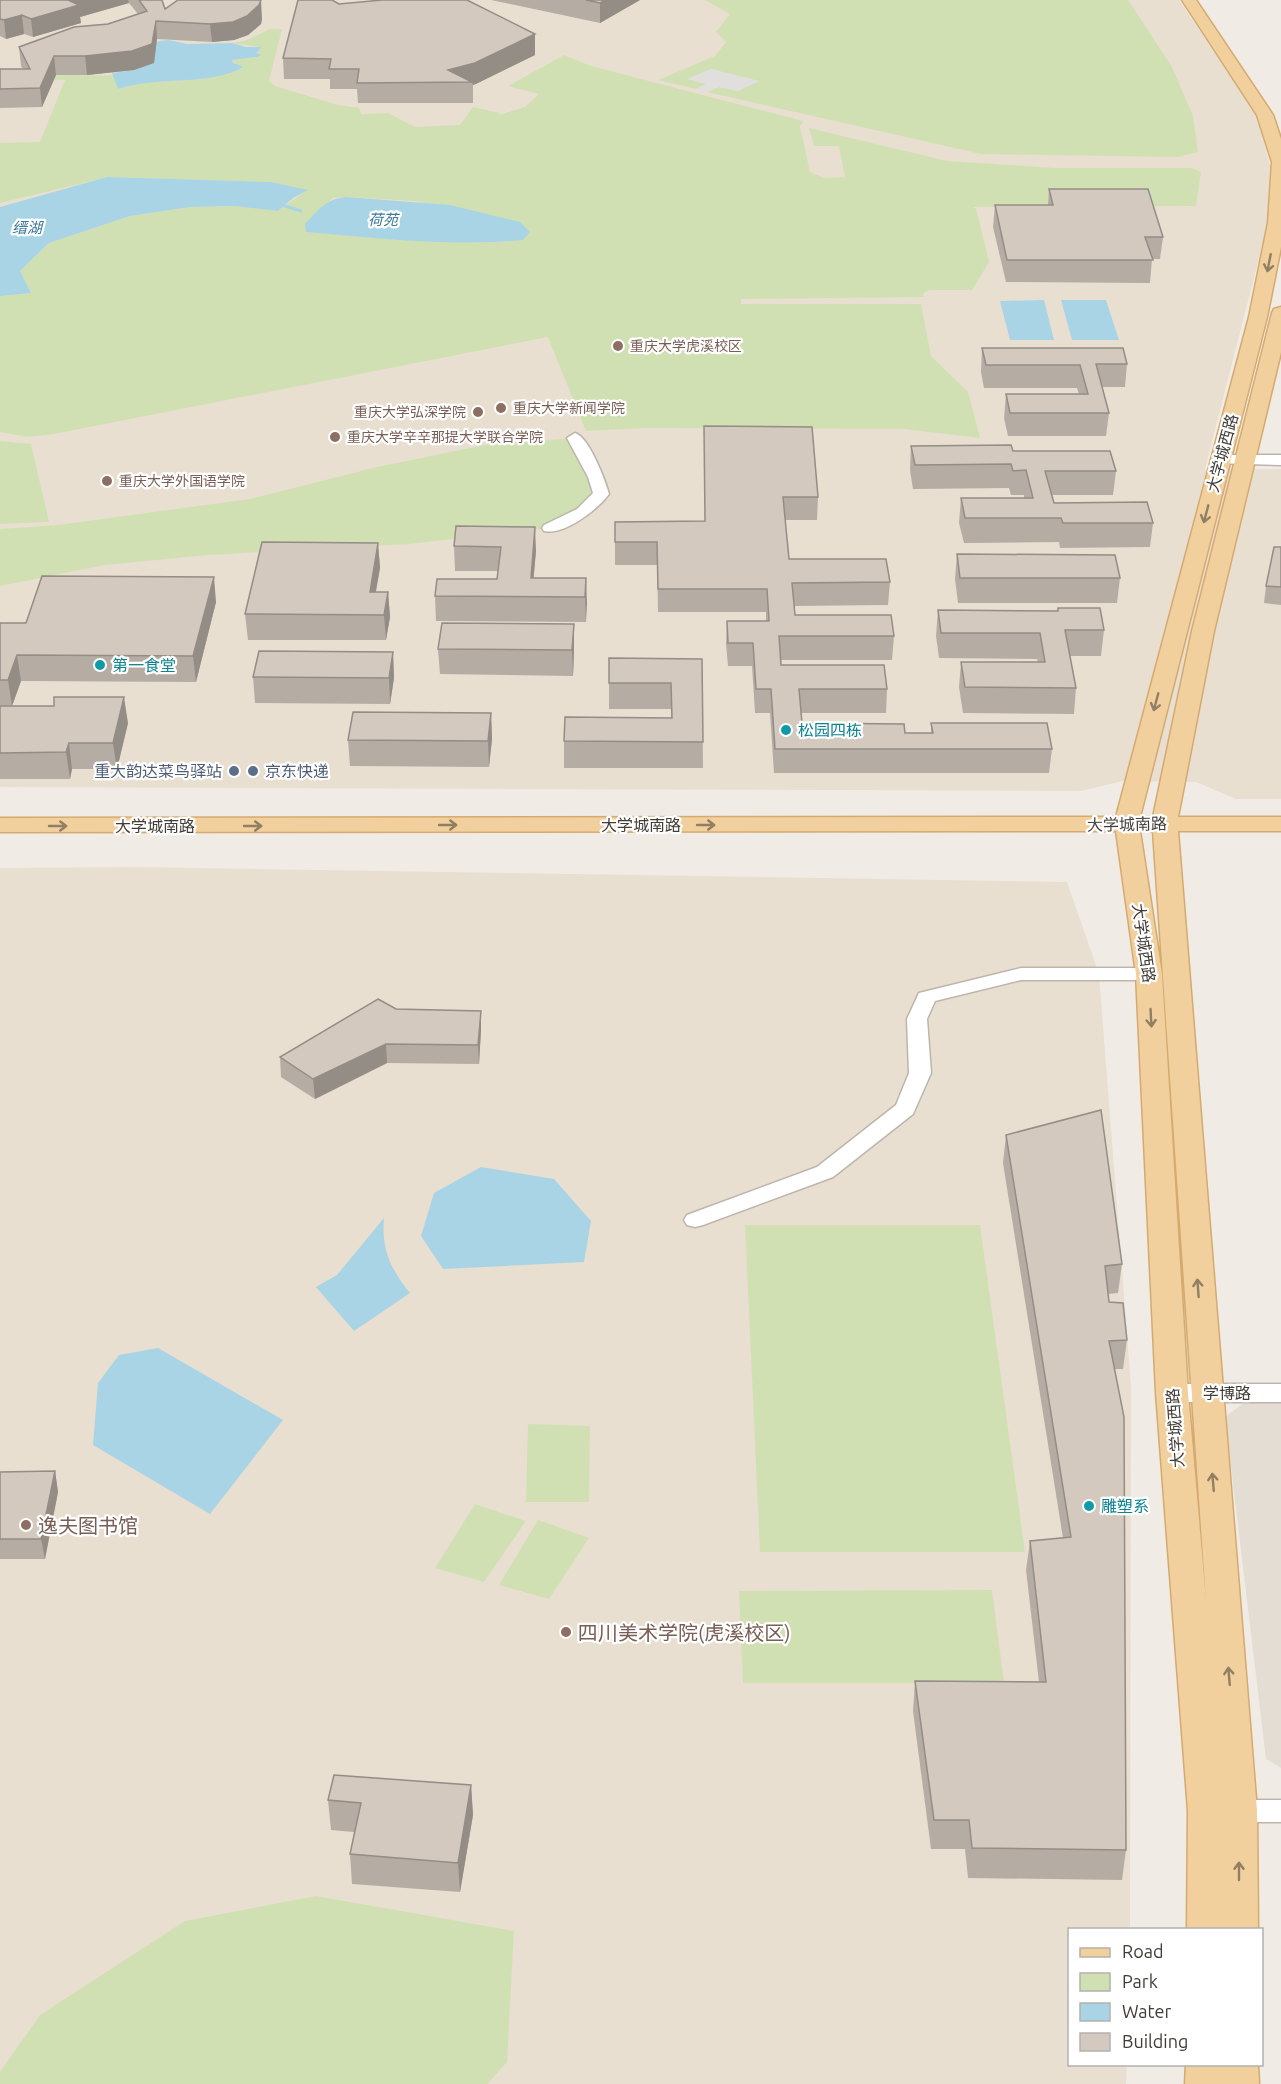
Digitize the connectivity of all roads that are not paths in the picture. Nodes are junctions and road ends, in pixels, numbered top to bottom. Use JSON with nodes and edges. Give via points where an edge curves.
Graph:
{"nodes":[{"id":1,"x":1189,"y":0,"type":"edge"},
{"id":2,"x":1206,"y":0,"type":"edge"},
{"id":3,"x":1281,"y":114,"type":"edge"},
{"id":4,"x":1280,"y":162,"type":"edge"},
{"id":5,"x":1281,"y":316,"type":"edge"},
{"id":6,"x":575,"y":438,"type":"dead end"},
{"id":7,"x":1232,"y":460,"type":"junction"},
{"id":8,"x":1281,"y":460,"type":"edge"},
{"id":9,"x":550,"y":528,"type":"dead end"},
{"id":10,"x":0,"y":807,"type":"edge"},
{"id":11,"x":1281,"y":808,"type":"edge"},
{"id":12,"x":1128,"y":815,"type":"junction"},
{"id":13,"x":1166,"y":815,"type":"junction"},
{"id":14,"x":0,"y":825,"type":"edge"},
{"id":15,"x":1281,"y":825,"type":"edge"},
{"id":16,"x":1149,"y":974,"type":"junction"},
{"id":17,"x":695,"y":1220,"type":"dead end"},
{"id":18,"x":1172,"y":1393,"type":"junction"},
{"id":19,"x":1281,"y":1393,"type":"edge"},
{"id":20,"x":1206,"y":1394,"type":"junction"},
{"id":21,"x":1206,"y":1811,"type":"junction"},
{"id":22,"x":1239,"y":1811,"type":"junction"},
{"id":23,"x":1281,"y":1811,"type":"edge"},
{"id":24,"x":1206,"y":1928,"type":"edge"},
{"id":25,"x":1239,"y":1928,"type":"edge"},
{"id":26,"x":1205,"y":2066,"type":"edge"},
{"id":27,"x":1239,"y":2066,"type":"edge"},
{"id":28,"x":1205,"y":2084,"type":"edge"},
{"id":29,"x":1239,"y":2084,"type":"edge"}],
"edges":[{"from":1,"to":4,"type":"main road","name":"大学城西路","via":[[1265,115]]},
{"from":2,"to":3,"type":"main road"},
{"from":4,"to":7,"type":"main road","name":"大学城西路","one_way":true,"via":[[1277,223]]},
{"from":5,"to":7,"type":"main road","name":"大学城西路"},
{"from":6,"to":9,"type":"street","via":[[601,494],[584,512]]},
{"from":7,"to":8,"type":"street"},
{"from":7,"to":12,"type":"main road","name":"大学城西路","one_way":true},
{"from":7,"to":13,"type":"main road","name":"大学城西路"},
{"from":10,"to":12,"type":"main road","name":"大学城南路"},
{"from":11,"to":13,"type":"main road","name":"大学城南路"},
{"from":12,"to":13,"type":"main road","name":"大学城南路"},
{"from":14,"to":12,"type":"main road","name":"大学城南路","one_way":true},
{"from":12,"to":16,"type":"main road","name":"大学城西路"},
{"from":13,"to":15,"type":"main road","name":"大学城南路"},
{"from":20,"to":13,"type":"main road","name":"大学城西路","one_way":true},
{"from":16,"to":17,"type":"street","via":[[1021,974],[926,997],[917,1019],[920,1073],[906,1109],[825,1172]]},
{"from":16,"to":18,"type":"main road","name":"大学城西路","one_way":true},
{"from":18,"to":20,"type":"street","name":"学博路"},
{"from":18,"to":21,"type":"main road","name":"大学城西路"},
{"from":19,"to":20,"type":"street","name":"学博路"},
{"from":22,"to":20,"type":"main road","name":"大学城西路","one_way":true},
{"from":21,"to":22,"type":"street"},
{"from":21,"to":24,"type":"main road","name":"大学城西路"},
{"from":22,"to":23,"type":"street"},
{"from":25,"to":22,"type":"main road","name":"大学城西路","one_way":true},
{"from":26,"to":28,"type":"main road"},
{"from":27,"to":29,"type":"main road"}]}
